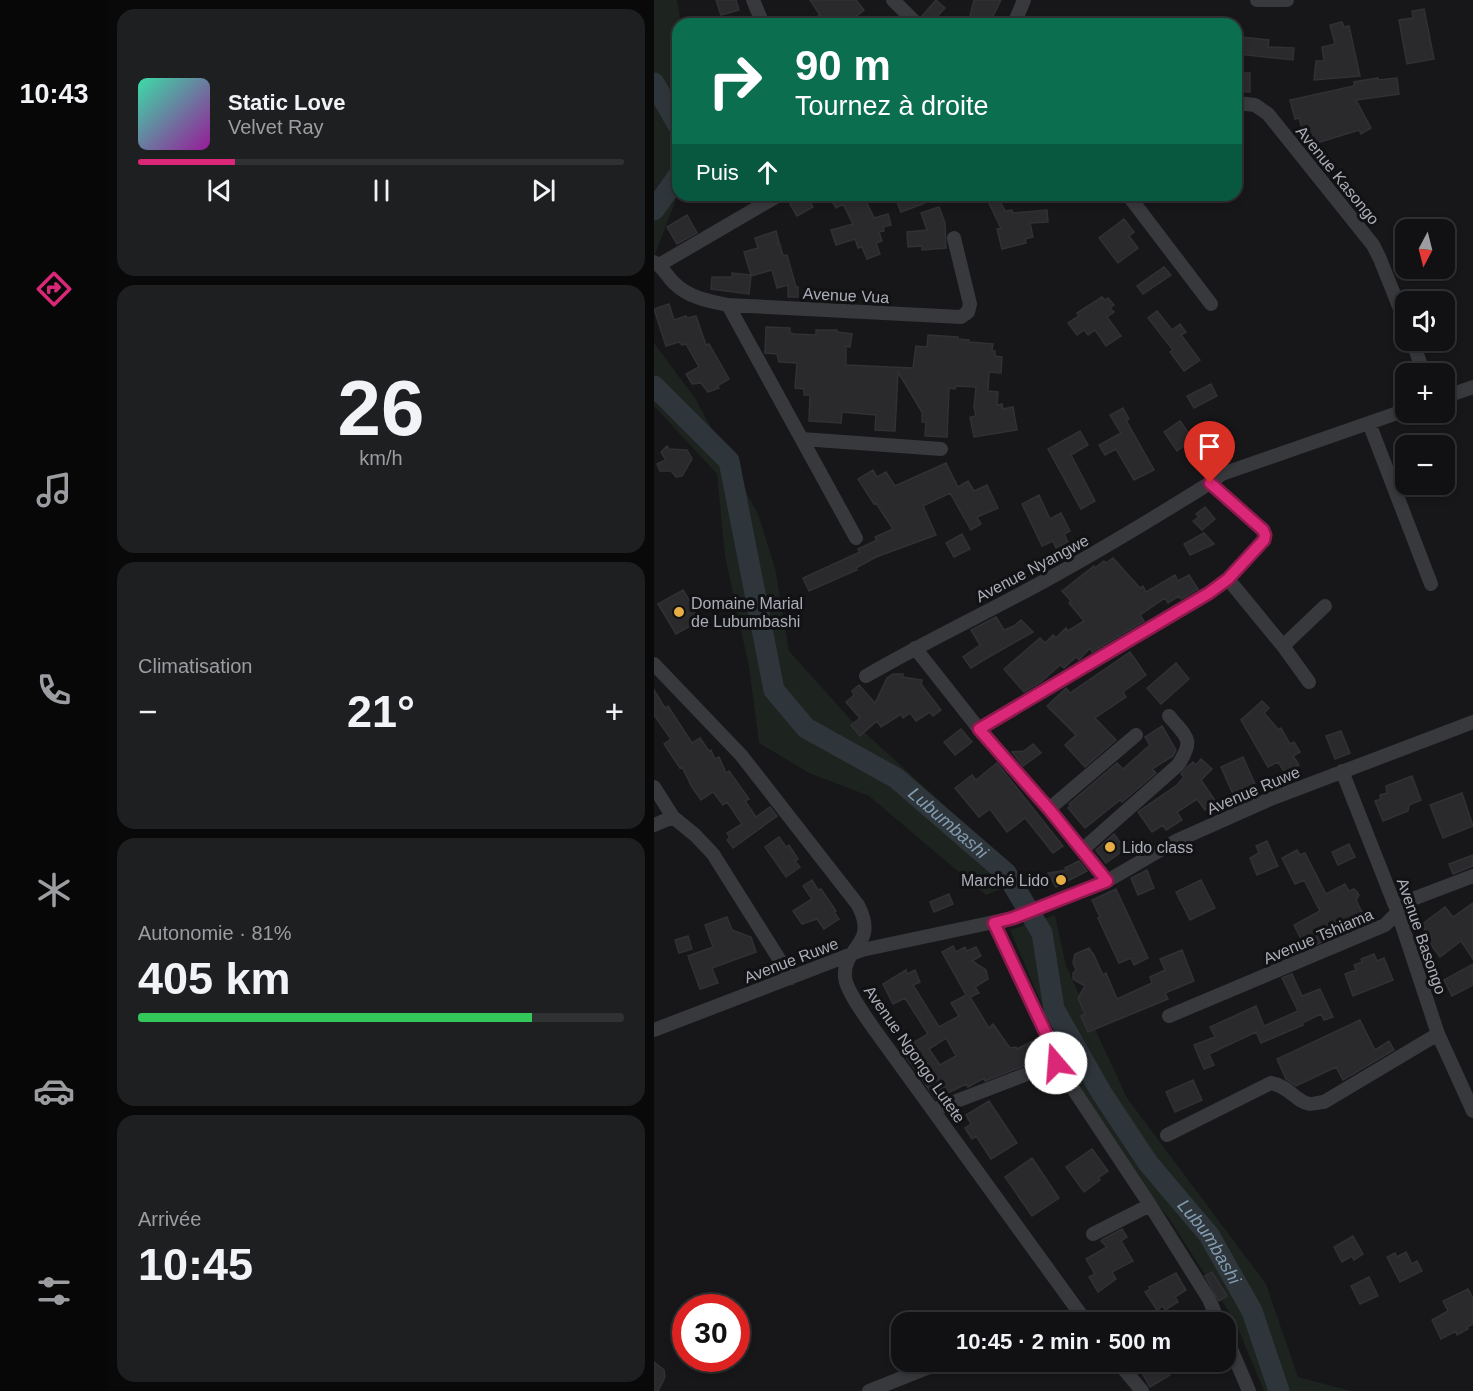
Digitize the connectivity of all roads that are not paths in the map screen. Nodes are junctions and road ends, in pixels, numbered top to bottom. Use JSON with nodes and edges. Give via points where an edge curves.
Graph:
{"nodes":[{"id":1,"x":753,"y":0,"type":"edge"},
{"id":2,"x":893,"y":0,"type":"edge"},
{"id":3,"x":1024,"y":0,"type":"edge"},
{"id":4,"x":1257,"y":0,"type":"edge"},
{"id":5,"x":1287,"y":0,"type":"edge"},
{"id":6,"x":760,"y":18,"type":"edge"},
{"id":7,"x":911,"y":18,"type":"edge"},
{"id":8,"x":1016,"y":18,"type":"edge"},
{"id":9,"x":1242,"y":104,"type":"edge"},
{"id":10,"x":768,"y":201,"type":"edge"},
{"id":11,"x":1133,"y":201,"type":"edge"},
{"id":12,"x":954,"y":238,"type":"dead end"},
{"id":13,"x":656,"y":263,"type":"edge"},
{"id":14,"x":1395,"y":296,"type":"edge"},
{"id":15,"x":1211,"y":304,"type":"dead end"},
{"id":16,"x":728,"y":305,"type":"junction"},
{"id":17,"x":1473,"y":387,"type":"edge"},
{"id":18,"x":1455,"y":393,"type":"edge"},
{"id":19,"x":1395,"y":414,"type":"edge"},
{"id":20,"x":1369,"y":423,"type":"junction"},
{"id":21,"x":802,"y":439,"type":"junction"},
{"id":22,"x":941,"y":449,"type":"dead end"},
{"id":23,"x":1210,"y":483,"type":"junction"},
{"id":24,"x":856,"y":538,"type":"dead end"},
{"id":25,"x":1228,"y":579,"type":"junction"},
{"id":26,"x":1431,"y":585,"type":"dead end"},
{"id":27,"x":1325,"y":606,"type":"dead end"},
{"id":28,"x":1283,"y":646,"type":"junction"},
{"id":29,"x":915,"y":648,"type":"junction"},
{"id":30,"x":654,"y":664,"type":"edge"},
{"id":31,"x":866,"y":676,"type":"dead end"},
{"id":32,"x":1309,"y":682,"type":"dead end"},
{"id":33,"x":1169,"y":716,"type":"dead end"},
{"id":34,"x":1473,"y":722,"type":"edge"},
{"id":35,"x":979,"y":729,"type":"junction"},
{"id":36,"x":1136,"y":735,"type":"dead end"},
{"id":37,"x":1342,"y":771,"type":"junction"},
{"id":38,"x":654,"y":788,"type":"edge"},
{"id":39,"x":1049,"y":809,"type":"junction"},
{"id":40,"x":673,"y":817,"type":"junction"},
{"id":41,"x":654,"y":825,"type":"edge"},
{"id":42,"x":1083,"y":850,"type":"junction"},
{"id":43,"x":1473,"y":876,"type":"edge"},
{"id":44,"x":1107,"y":881,"type":"junction"},
{"id":45,"x":1398,"y":913,"type":"junction"},
{"id":46,"x":994,"y":923,"type":"junction"},
{"id":47,"x":852,"y":954,"type":"junction"},
{"id":48,"x":791,"y":978,"type":"junction"},
{"id":49,"x":1169,"y":1016,"type":"dead end"},
{"id":50,"x":654,"y":1030,"type":"edge"},
{"id":51,"x":1438,"y":1034,"type":"junction"},
{"id":52,"x":1056,"y":1063,"type":"junction"},
{"id":53,"x":933,"y":1110,"type":"junction"},
{"id":54,"x":1473,"y":1111,"type":"edge"},
{"id":55,"x":1167,"y":1135,"type":"dead end"},
{"id":56,"x":1150,"y":1205,"type":"junction"},
{"id":57,"x":1094,"y":1234,"type":"dead end"},
{"id":58,"x":1078,"y":1312,"type":"edge"},
{"id":59,"x":1215,"y":1312,"type":"edge"},
{"id":60,"x":1236,"y":1360,"type":"edge"},
{"id":61,"x":917,"y":1372,"type":"edge"},
{"id":62,"x":1126,"y":1372,"type":"edge"},
{"id":63,"x":869,"y":1391,"type":"edge"},
{"id":64,"x":1142,"y":1391,"type":"edge"},
{"id":65,"x":1249,"y":1391,"type":"edge"}],
"edges":[{"from":1,"to":6,"type":"street"},
{"from":2,"to":7,"type":"street"},
{"from":3,"to":8,"type":"street"},
{"from":4,"to":5,"type":"street"},
{"from":9,"to":14,"type":"street","name":"Avenue Kasongo","via":[[1255,105],[1268,114],[1373,245]]},
{"from":10,"to":13,"type":"street"},
{"from":11,"to":15,"type":"street"},
{"from":12,"to":16,"type":"street","name":"Avenue Vua","via":[[970,304],[961,317]]},
{"from":13,"to":16,"type":"street","name":"Avenue Vua","via":[[686,292]]},
{"from":16,"to":21,"type":"street"},
{"from":17,"to":18,"type":"street"},
{"from":19,"to":20,"type":"street","name":"Avenue Nyangwe"},
{"from":20,"to":23,"type":"street","name":"Avenue Nyangwe","via":[[1222,474]]},
{"from":20,"to":26,"type":"street"},
{"from":21,"to":22,"type":"street"},
{"from":21,"to":24,"type":"street"},
{"from":23,"to":25,"type":"street","via":[[1265,535]]},
{"from":23,"to":29,"type":"street","name":"Avenue Nyangwe","via":[[1047,580]]},
{"from":25,"to":28,"type":"street"},
{"from":25,"to":35,"type":"street"},
{"from":27,"to":28,"type":"street"},
{"from":28,"to":32,"type":"street"},
{"from":29,"to":31,"type":"street","name":"Avenue Nyangwe"},
{"from":29,"to":35,"type":"street"},
{"from":30,"to":47,"type":"street","name":"Avenue Ngongo Lutete","via":[[741,755],[852,896],[866,928]]},
{"from":33,"to":42,"type":"street","via":[[1186,736],[1188,751],[1178,765]]},
{"from":34,"to":37,"type":"street","name":"Avenue Ruwe"},
{"from":35,"to":39,"type":"street"},
{"from":36,"to":39,"type":"street"},
{"from":37,"to":44,"type":"street","name":"Avenue Ruwe","via":[[1176,841]]},
{"from":37,"to":45,"type":"street","name":"Avenue Basongo"},
{"from":38,"to":40,"type":"street"},
{"from":39,"to":42,"type":"street"},
{"from":40,"to":41,"type":"street"},
{"from":40,"to":48,"type":"street","via":[[713,854]]},
{"from":42,"to":44,"type":"street"},
{"from":43,"to":45,"type":"street","name":"Avenue Tshiama","via":[[1410,900]]},
{"from":44,"to":46,"type":"street","name":"Avenue Ruwe"},
{"from":45,"to":49,"type":"street","name":"Avenue Tshiama","via":[[1385,925]]},
{"from":45,"to":51,"type":"street","name":"Avenue Basongo"},
{"from":46,"to":47,"type":"street","name":"Avenue Ruwe"},
{"from":46,"to":52,"type":"street"},
{"from":47,"to":48,"type":"street","name":"Avenue Ruwe"},
{"from":47,"to":53,"type":"street","name":"Avenue Ngongo Lutete","via":[[845,970],[847,985]]},
{"from":48,"to":50,"type":"street","name":"Avenue Ruwe"},
{"from":51,"to":54,"type":"street","name":"Avenue Basongo"},
{"from":51,"to":55,"type":"street","via":[[1324,1102],[1310,1104],[1271,1083]]},
{"from":52,"to":53,"type":"street"},
{"from":52,"to":56,"type":"street"},
{"from":53,"to":58,"type":"street","name":"Avenue Ngongo Lutete"},
{"from":56,"to":57,"type":"street"},
{"from":56,"to":59,"type":"street"},
{"from":60,"to":65,"type":"street"},
{"from":61,"to":63,"type":"street"},
{"from":62,"to":64,"type":"street"}]}
